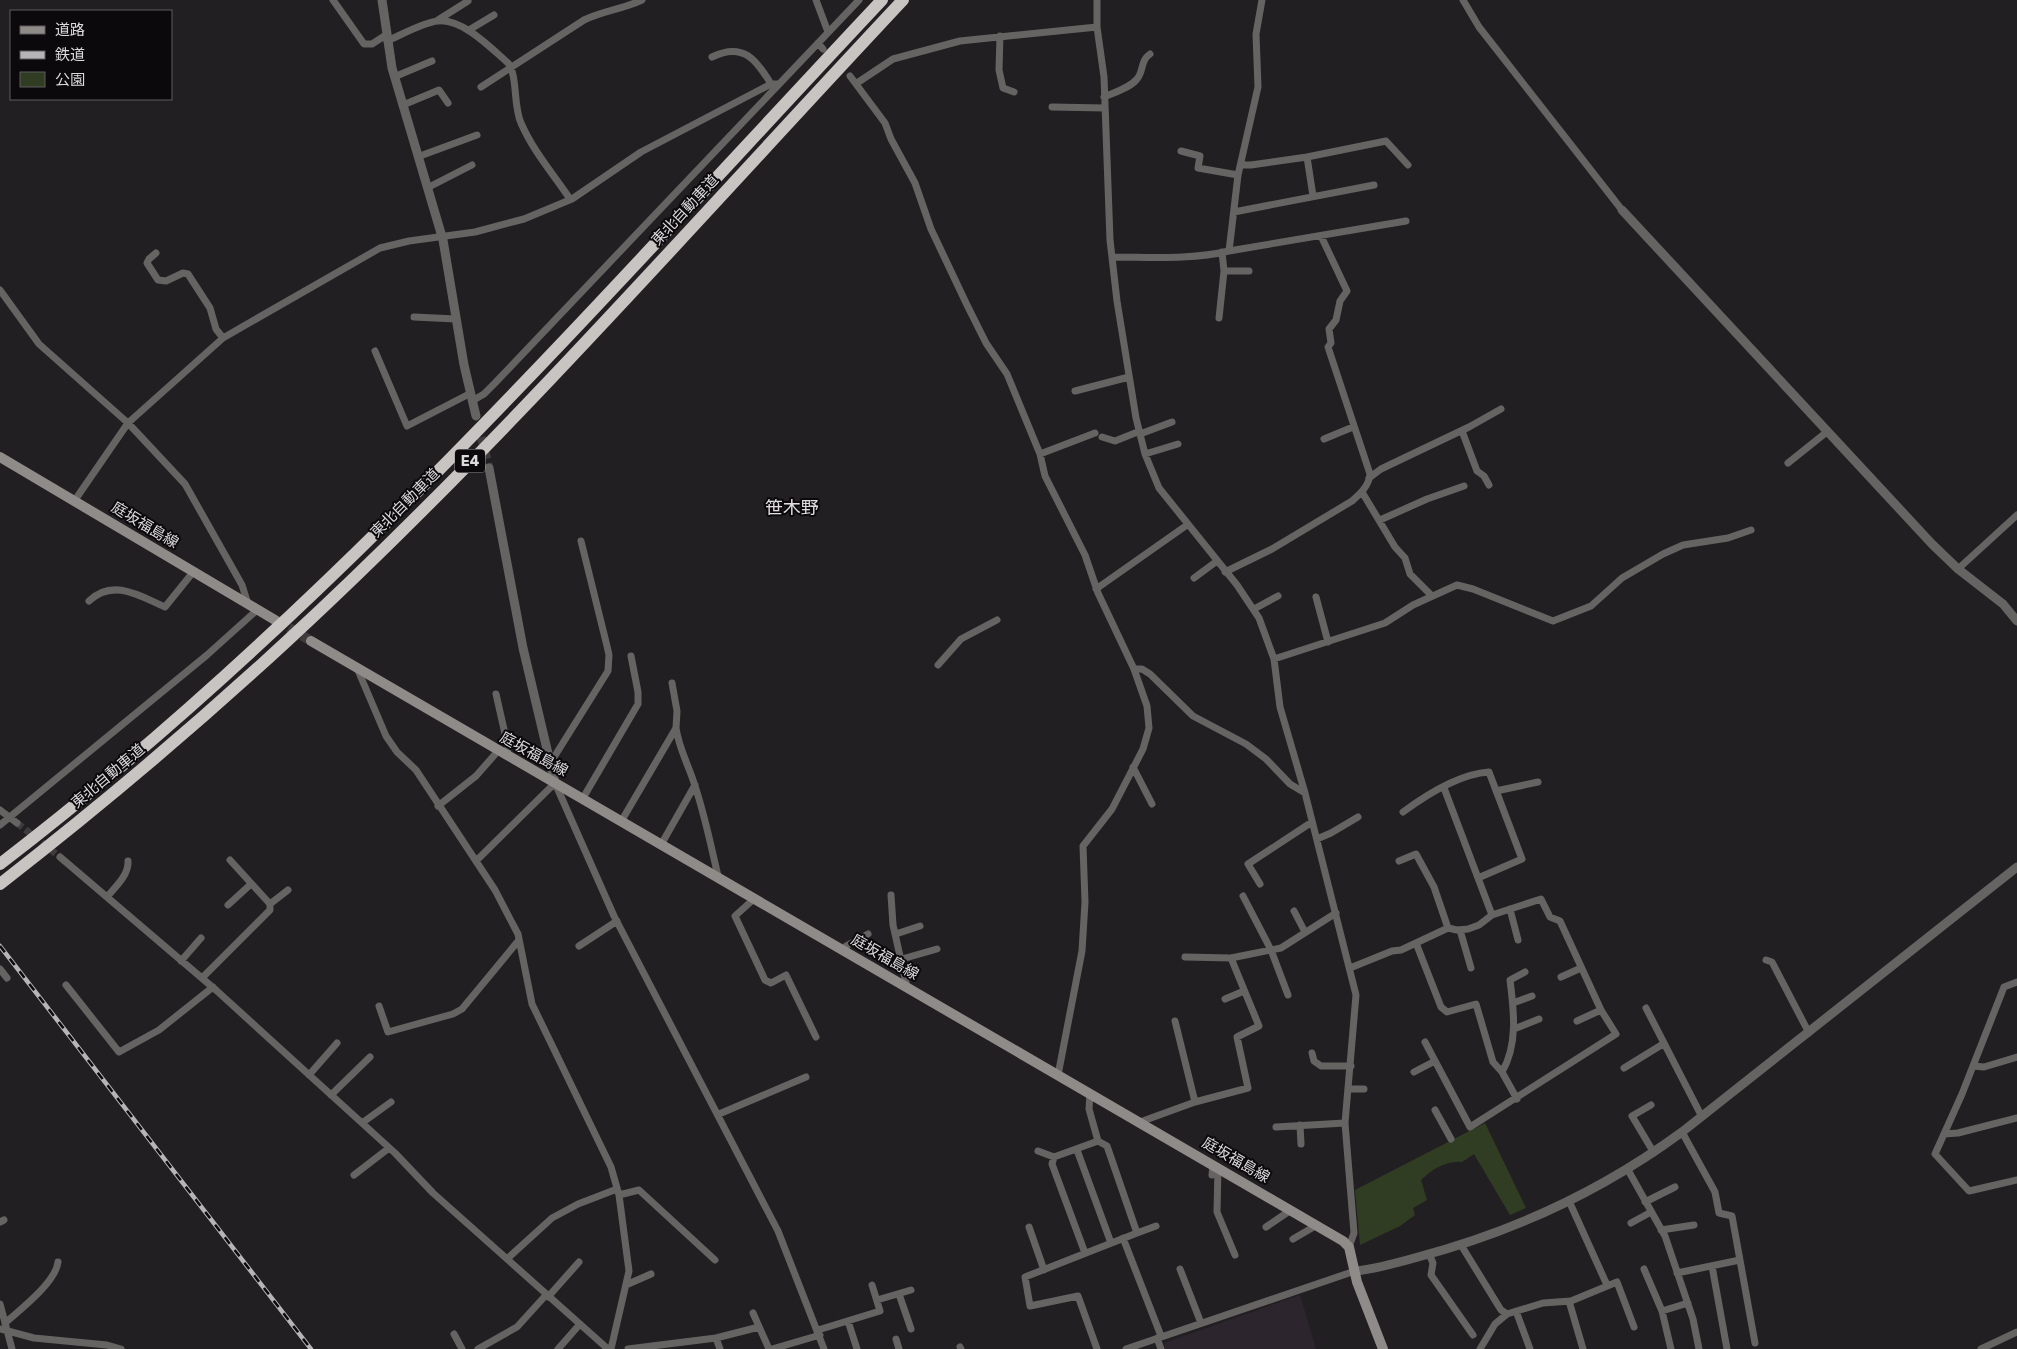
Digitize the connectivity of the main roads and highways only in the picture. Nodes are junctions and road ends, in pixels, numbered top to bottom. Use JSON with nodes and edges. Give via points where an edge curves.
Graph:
{"nodes":[{"id":1,"x":882,"y":0,"type":"edge"},
{"id":2,"x":903,"y":0,"type":"edge"},
{"id":3,"x":0,"y":457,"type":"edge"},
{"id":4,"x":275,"y":620,"type":"tunnel mouth"},
{"id":5,"x":311,"y":641,"type":"tunnel mouth"},
{"id":6,"x":0,"y":864,"type":"edge"},
{"id":7,"x":0,"y":884,"type":"edge"},
{"id":8,"x":1383,"y":1349,"type":"edge"}],
"edges":[{"from":1,"to":6,"type":"highway","name":"東北自動車道","number":"E4","via":[[580,325],[353,557],[131,759]]},
{"from":2,"to":7,"type":"highway","name":"東北自動車道","number":"E4","via":[[597,328],[365,566],[288,640],[154,759]]},
{"from":3,"to":4,"type":"main road","name":"庭坂福島線"},
{"from":5,"to":8,"type":"main road","name":"庭坂福島線","via":[[1090,1092],[1349,1246]]}]}
